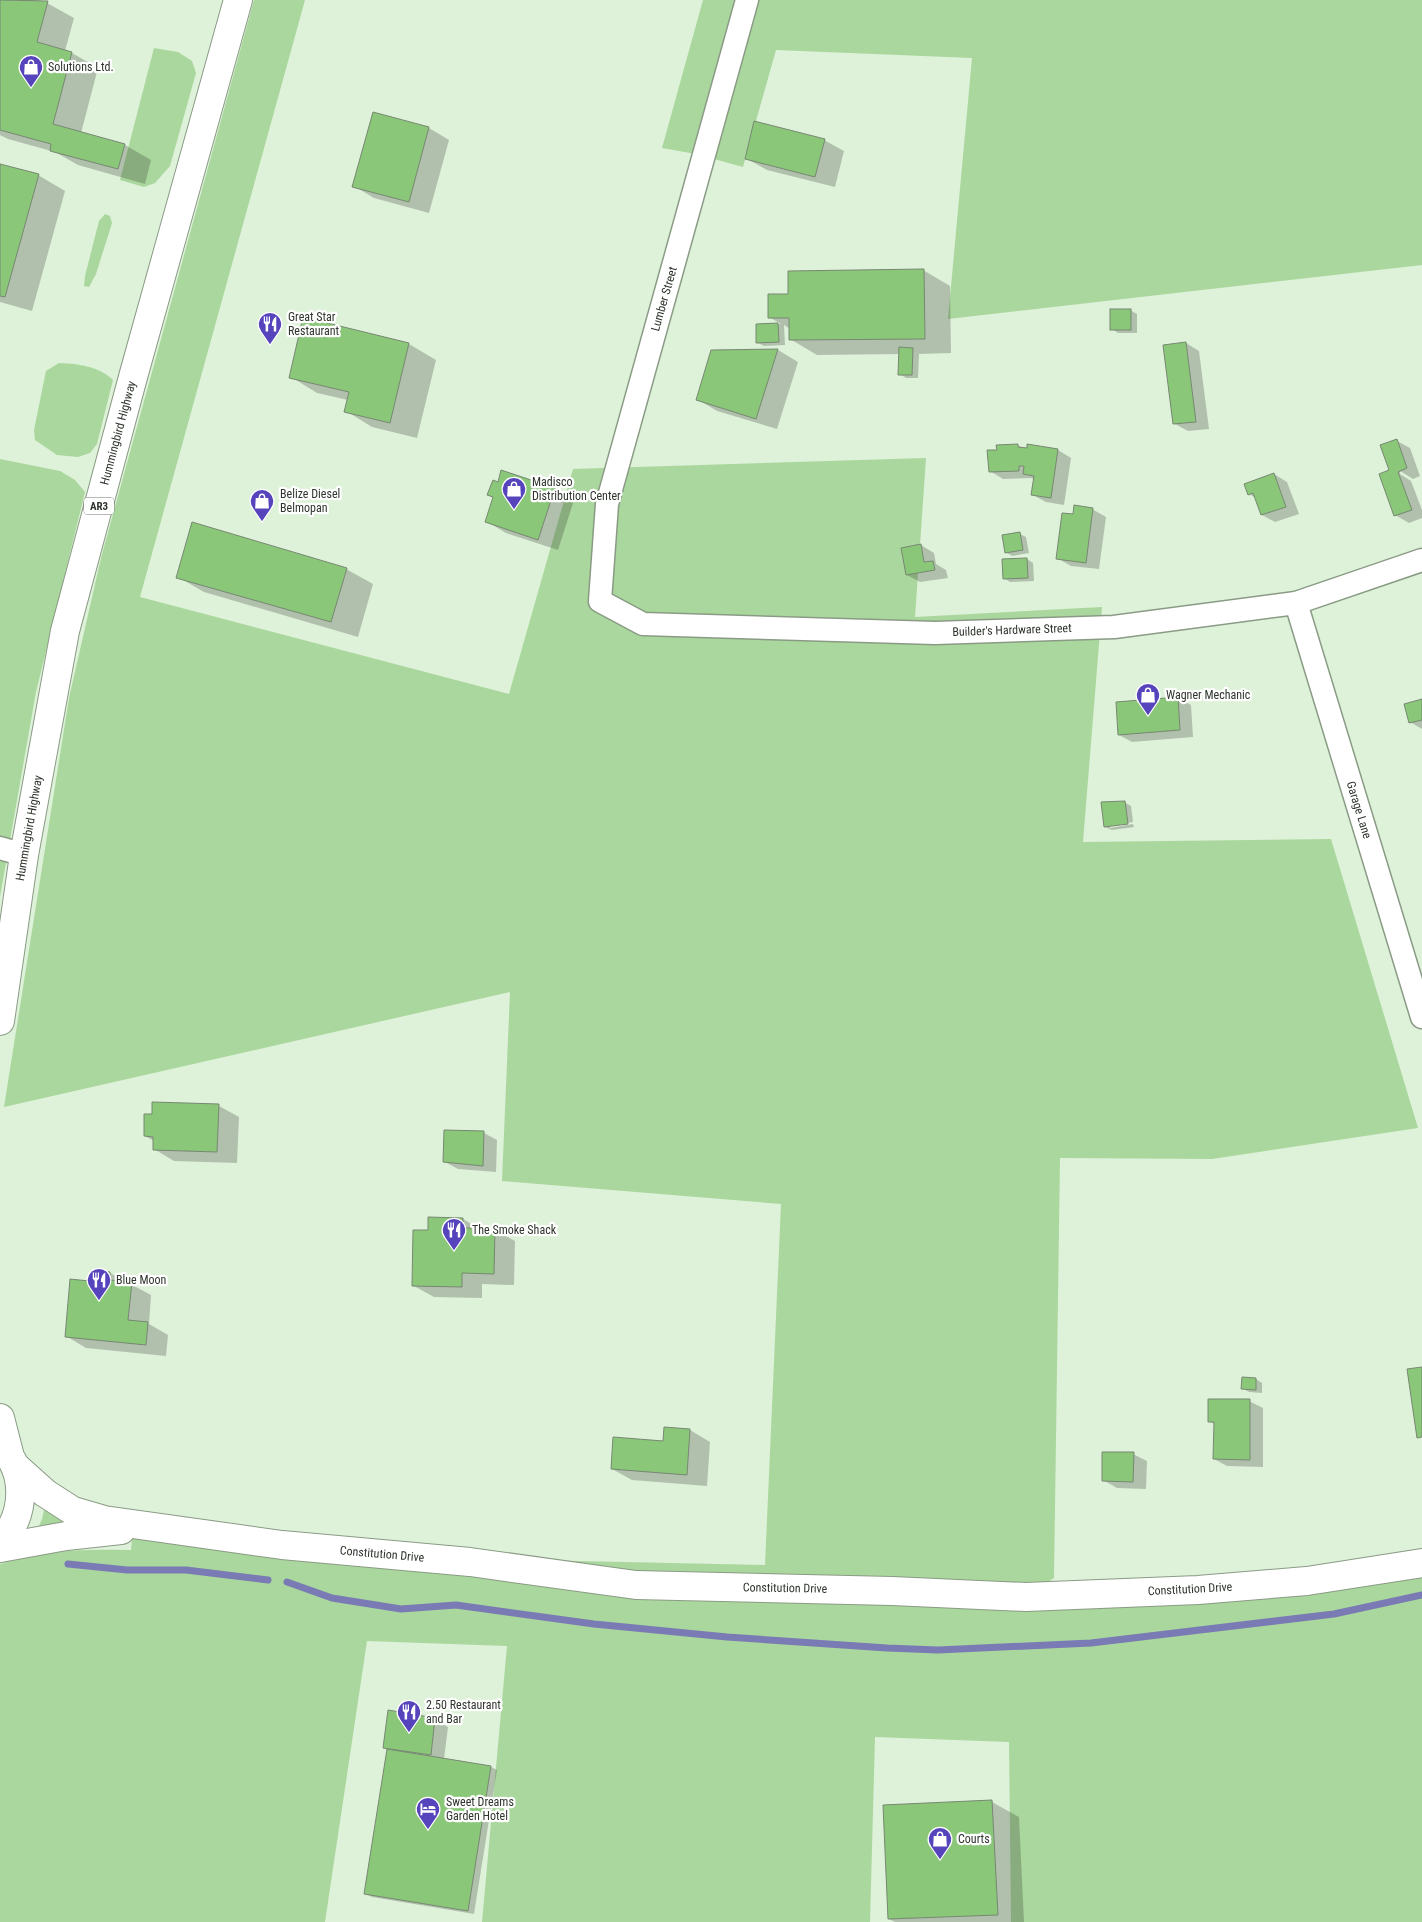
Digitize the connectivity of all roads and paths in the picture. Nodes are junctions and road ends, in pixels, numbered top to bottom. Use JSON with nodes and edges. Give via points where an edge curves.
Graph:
{"nodes":[{"id":1,"x":238,"y":0,"type":"edge"},
{"id":2,"x":746,"y":0,"type":"edge"},
{"id":3,"x":1422,"y":560,"type":"edge"},
{"id":4,"x":600,"y":601,"type":"joint"},
{"id":5,"x":1296,"y":602,"type":"junction"},
{"id":6,"x":12,"y":852,"type":"edge"},
{"id":7,"x":1422,"y":1017,"type":"edge"},
{"id":8,"x":0,"y":1021,"type":"edge"},
{"id":9,"x":0,"y":1418,"type":"edge"},
{"id":10,"x":8,"y":1455,"type":"edge"},
{"id":11,"x":150,"y":1528,"type":"junction"},
{"id":12,"x":0,"y":1543,"type":"edge"},
{"id":13,"x":0,"y":1548,"type":"edge"},
{"id":14,"x":1422,"y":1563,"type":"edge"}],
"edges":[{"from":1,"to":6,"type":"main road","name":"Hummingbird Highway","number":"AR3","via":[[65,631]]},
{"from":2,"to":4,"type":"street","name":"Lumber Street","via":[[606,504]]},
{"from":3,"to":5,"type":"street","name":"Builder's Hardware Street"},
{"from":4,"to":5,"type":"street","name":"Builder's Hardware Street","via":[[643,624],[935,633],[1114,627]]},
{"from":5,"to":7,"type":"street","name":"Garage Lane"},
{"from":6,"to":8,"type":"main road","name":"Hummingbird Highway","number":"AR3"},
{"from":9,"to":10,"type":"main road"},
{"from":10,"to":11,"type":"main road","name":"Constitution Drive","via":[[45,1493],[73,1511]]},
{"from":10,"to":12,"type":"main road","via":[[21,1489],[19,1512]]},
{"from":11,"to":13,"type":"main road","name":"Constitution Drive","via":[[66,1536]]},
{"from":11,"to":14,"type":"main road","name":"Constitution Drive","via":[[282,1545],[470,1562],[636,1584],[1026,1596],[1198,1590],[1287,1583]]}]}
